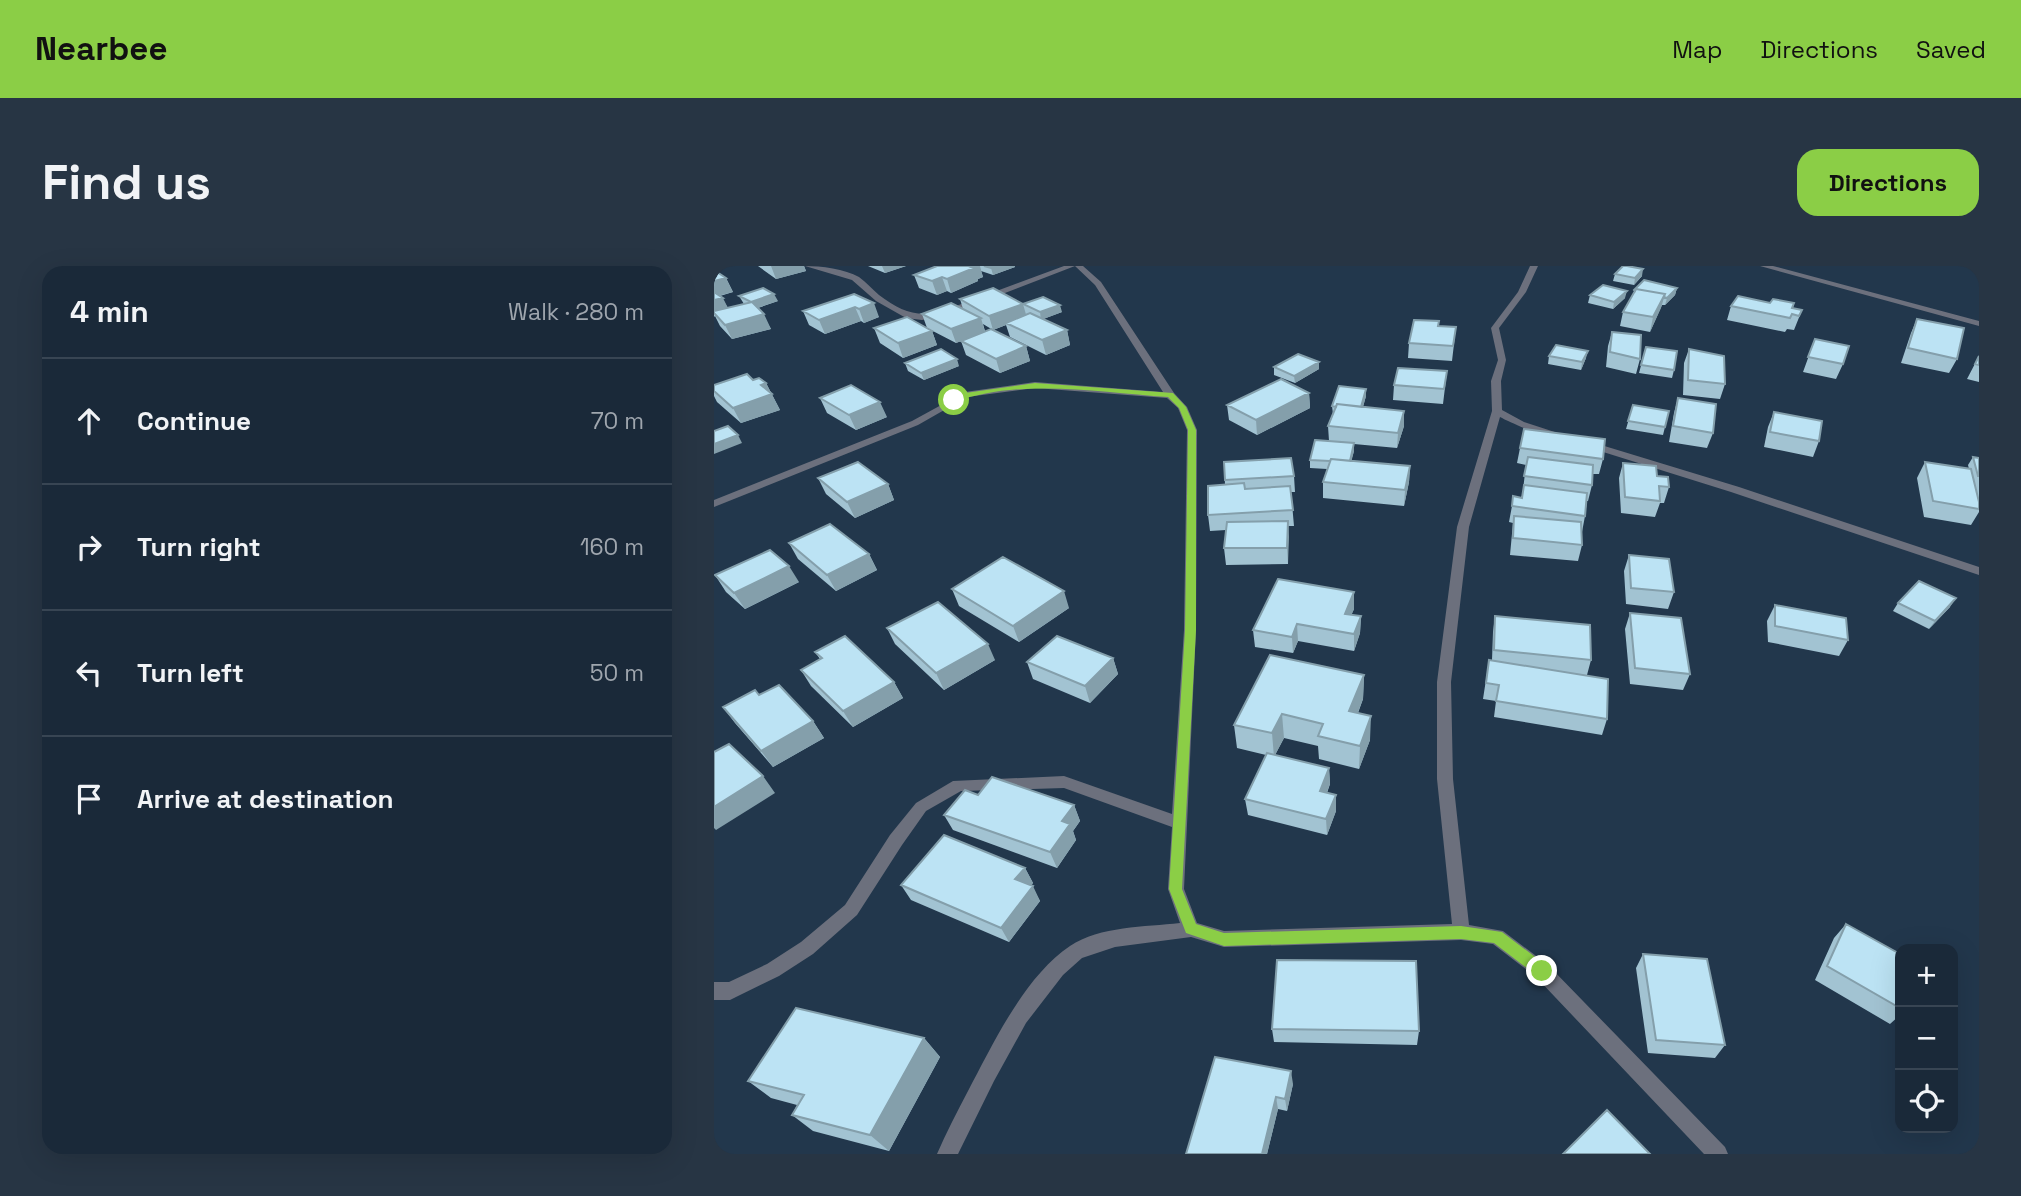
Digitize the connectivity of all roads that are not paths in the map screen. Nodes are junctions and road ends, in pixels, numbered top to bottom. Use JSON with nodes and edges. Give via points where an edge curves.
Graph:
{"nodes":[{"id":1,"x":809,"y":266,"type":"edge"},
{"id":2,"x":1072,"y":266,"type":"edge"},
{"id":3,"x":1079,"y":266,"type":"edge"},
{"id":4,"x":1534,"y":266,"type":"edge"},
{"id":5,"x":1764,"y":266,"type":"edge"},
{"id":6,"x":1979,"y":324,"type":"edge"},
{"id":7,"x":1170,"y":395,"type":"junction"},
{"id":8,"x":1497,"y":411,"type":"junction"},
{"id":9,"x":714,"y":504,"type":"edge"},
{"id":10,"x":1979,"y":571,"type":"edge"},
{"id":11,"x":1179,"y":823,"type":"junction"},
{"id":12,"x":1191,"y":929,"type":"junction"},
{"id":13,"x":1461,"y":932,"type":"junction"},
{"id":14,"x":714,"y":991,"type":"edge"},
{"id":15,"x":947,"y":1154,"type":"edge"},
{"id":16,"x":1718,"y":1154,"type":"edge"}],
"edges":[{"from":1,"to":2,"type":"street","via":[[855,278],[879,299],[922,318]]},
{"from":3,"to":7,"type":"street","via":[[1098,284]]},
{"from":4,"to":8,"type":"street","via":[[1522,292],[1495,328],[1502,360],[1496,381]]},
{"from":5,"to":6,"type":"street"},
{"from":7,"to":9,"type":"street","via":[[1035,385],[965,395],[915,423]]},
{"from":7,"to":11,"type":"street","via":[[1182,407],[1192,430],[1191,630]]},
{"from":8,"to":10,"type":"street","via":[[1521,424],[1694,475]]},
{"from":8,"to":13,"type":"street","via":[[1463,527],[1444,682],[1445,779]]},
{"from":11,"to":12,"type":"street","via":[[1175,889]]},
{"from":11,"to":14,"type":"street","via":[[1064,782],[958,785],[921,807],[851,910],[807,948],[730,991]]},
{"from":12,"to":13,"type":"street","via":[[1224,939]]},
{"from":12,"to":15,"type":"street","via":[[1112,940],[1077,951],[1048,980],[1009,1034]]},
{"from":13,"to":16,"type":"street","via":[[1497,937],[1542,971]]}]}
